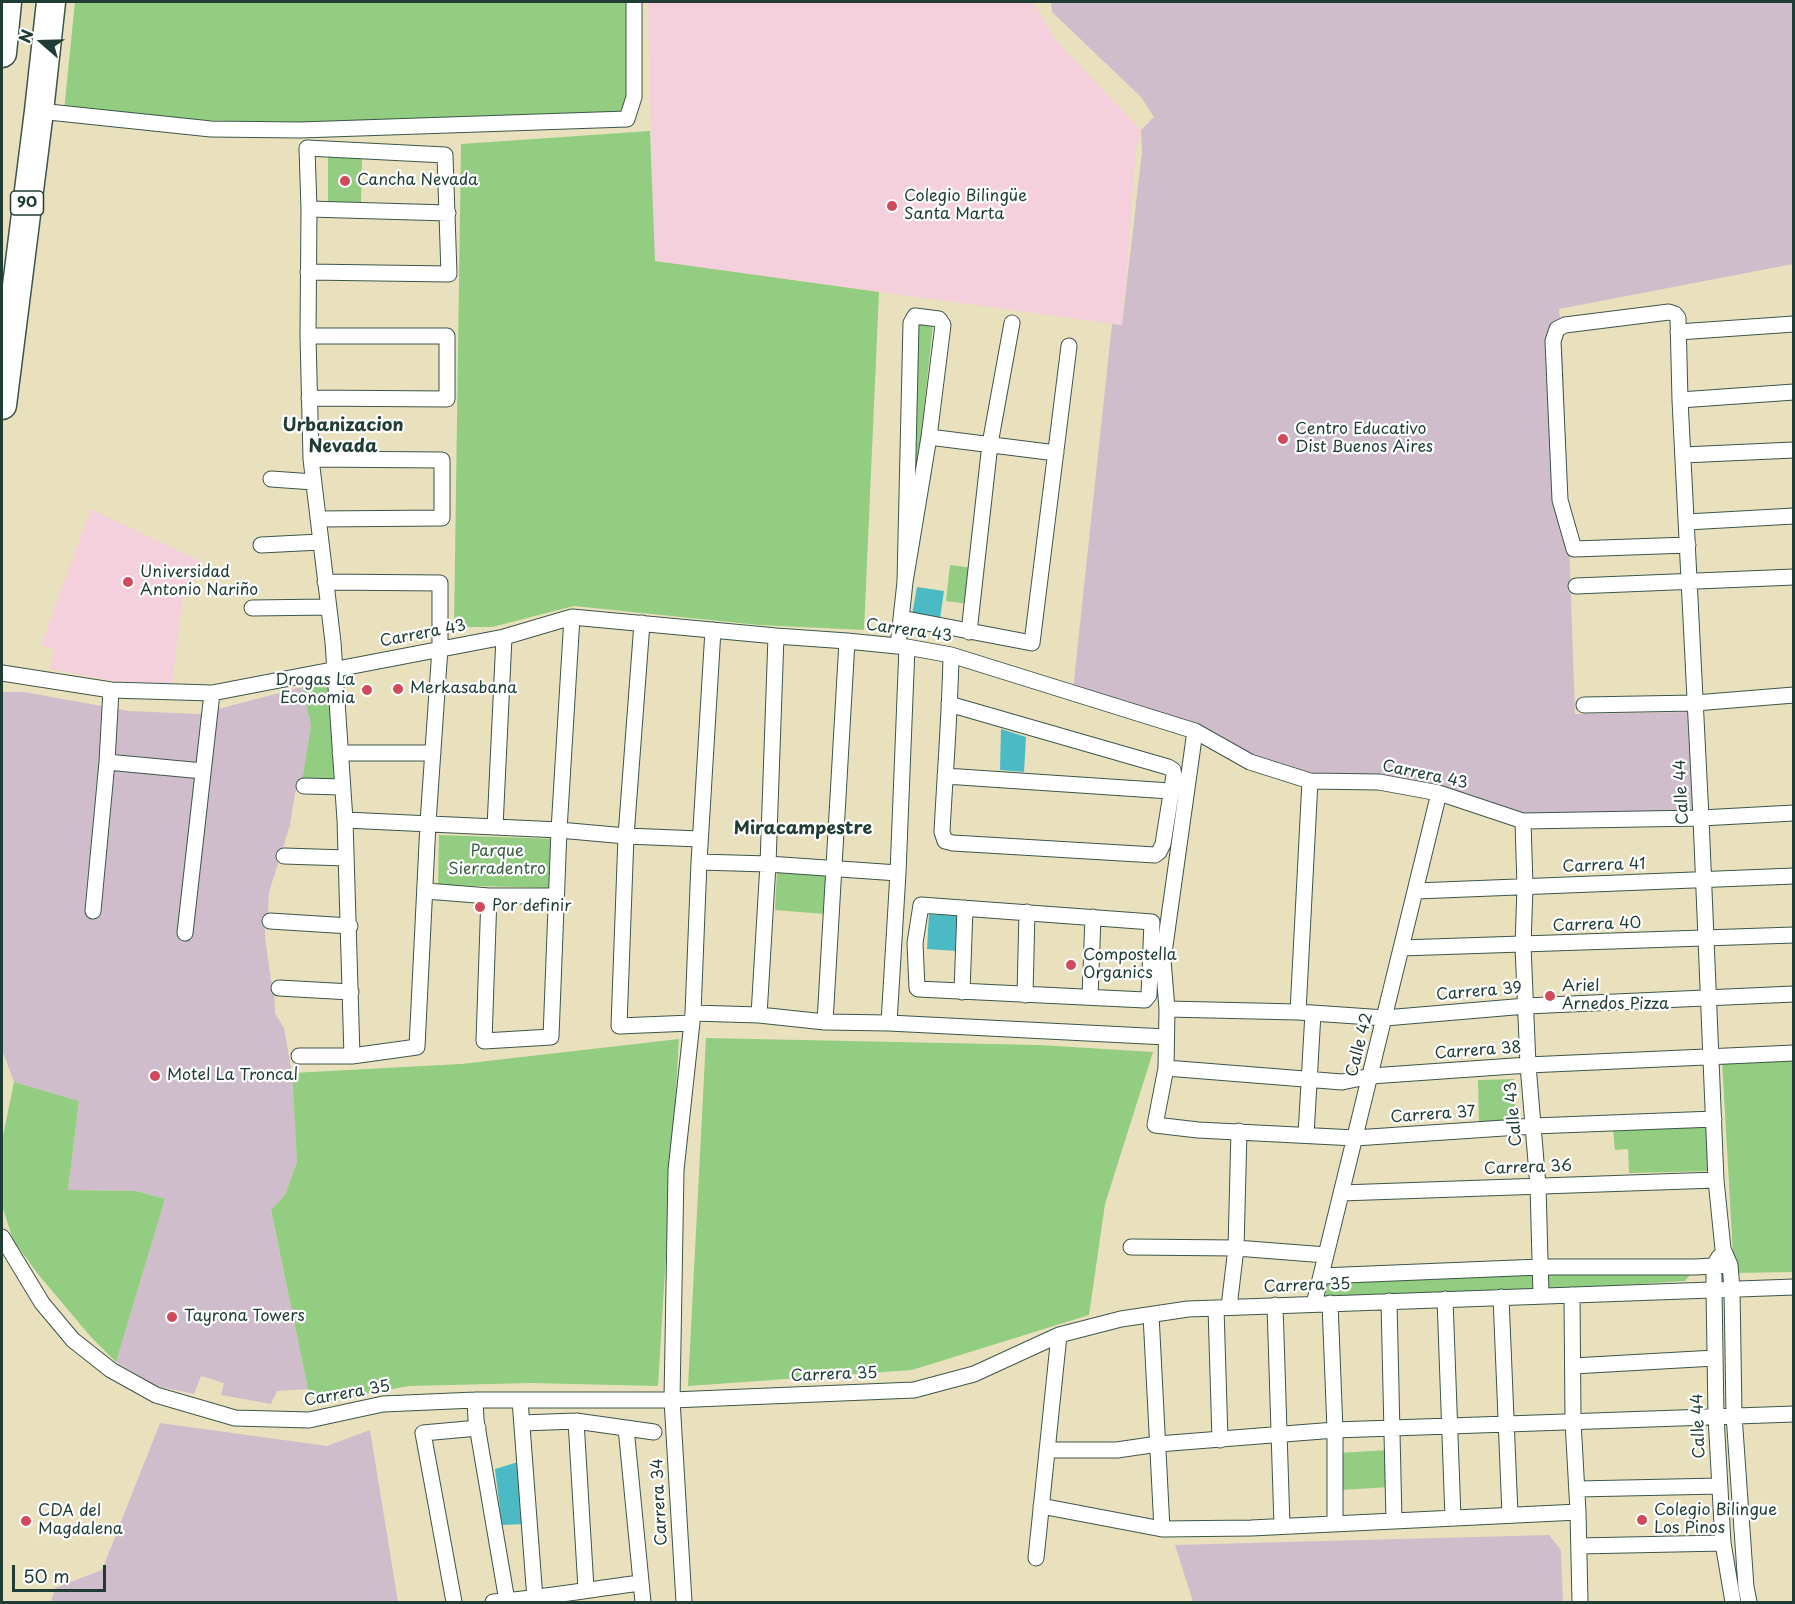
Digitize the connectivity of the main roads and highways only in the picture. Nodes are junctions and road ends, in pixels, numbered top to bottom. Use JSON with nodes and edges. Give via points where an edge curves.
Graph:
{"nodes":[{"id":1,"x":7,"y":2,"type":"edge"},
{"id":2,"x":51,"y":2,"type":"edge"},
{"id":3,"x":2,"y":53,"type":"edge"},
{"id":4,"x":2,"y":405,"type":"edge"}],
"edges":[{"from":1,"to":3,"type":"highway"},
{"from":2,"to":4,"type":"highway","number":"90"}]}
